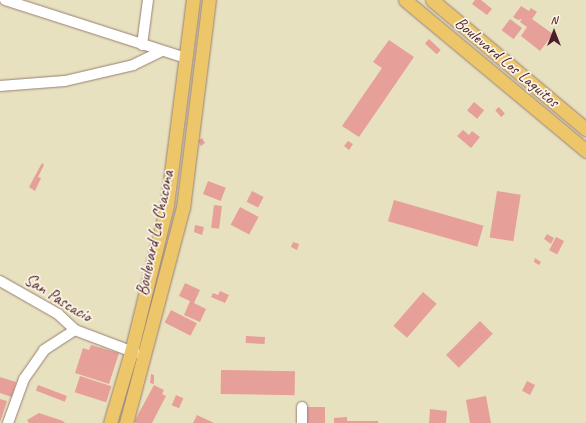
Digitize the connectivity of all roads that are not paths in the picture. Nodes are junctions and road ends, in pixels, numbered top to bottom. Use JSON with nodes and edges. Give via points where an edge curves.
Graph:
{"nodes":[{"id":1,"x":5,"y":0,"type":"edge"},
{"id":2,"x":148,"y":0,"type":"edge"},
{"id":3,"x":193,"y":0,"type":"edge"},
{"id":4,"x":209,"y":0,"type":"edge"},
{"id":5,"x":405,"y":0,"type":"edge"},
{"id":6,"x":432,"y":0,"type":"edge"},
{"id":7,"x":142,"y":44,"type":"junction"},
{"id":8,"x":162,"y":51,"type":"junction"},
{"id":9,"x":186,"y":58,"type":"junction"},
{"id":10,"x":0,"y":86,"type":"edge"},
{"id":11,"x":586,"y":129,"type":"edge"},
{"id":12,"x":586,"y":151,"type":"edge"},
{"id":13,"x":0,"y":281,"type":"edge"},
{"id":14,"x":75,"y":330,"type":"junction"},
{"id":15,"x":131,"y":352,"type":"junction"},
{"id":16,"x":145,"y":356,"type":"junction"},
{"id":17,"x":302,"y":407,"type":"dead end"},
{"id":18,"x":8,"y":423,"type":"edge"},
{"id":19,"x":110,"y":423,"type":"edge"},
{"id":20,"x":126,"y":423,"type":"edge"},
{"id":21,"x":302,"y":423,"type":"edge"}],
"edges":[{"from":1,"to":7,"type":"street"},
{"from":2,"to":7,"type":"street"},
{"from":3,"to":9,"type":"main road","name":"Boulevard La Chacona"},
{"from":4,"to":16,"type":"main road","name":"Boulevard La Chacona","via":[[183,208]]},
{"from":5,"to":12,"type":"main road","name":"Boulevard Los Laguitos"},
{"from":6,"to":11,"type":"main road"},
{"from":7,"to":8,"type":"street"},
{"from":8,"to":9,"type":"street"},
{"from":8,"to":10,"type":"street","via":[[133,65],[65,81]]},
{"from":9,"to":15,"type":"main road","name":"Boulevard La Chacona","via":[[167,205]]},
{"from":13,"to":14,"type":"street","name":"San Pascacio","via":[[58,314]]},
{"from":14,"to":15,"type":"street","name":"San Pascacio"},
{"from":14,"to":18,"type":"street","via":[[44,350],[24,380]]},
{"from":15,"to":16,"type":"street","name":"San Pascacio"},
{"from":15,"to":19,"type":"main road","name":"Boulevard La Chacona"},
{"from":16,"to":20,"type":"main road","name":"Boulevard La Chacona"},
{"from":17,"to":21,"type":"street"}]}
